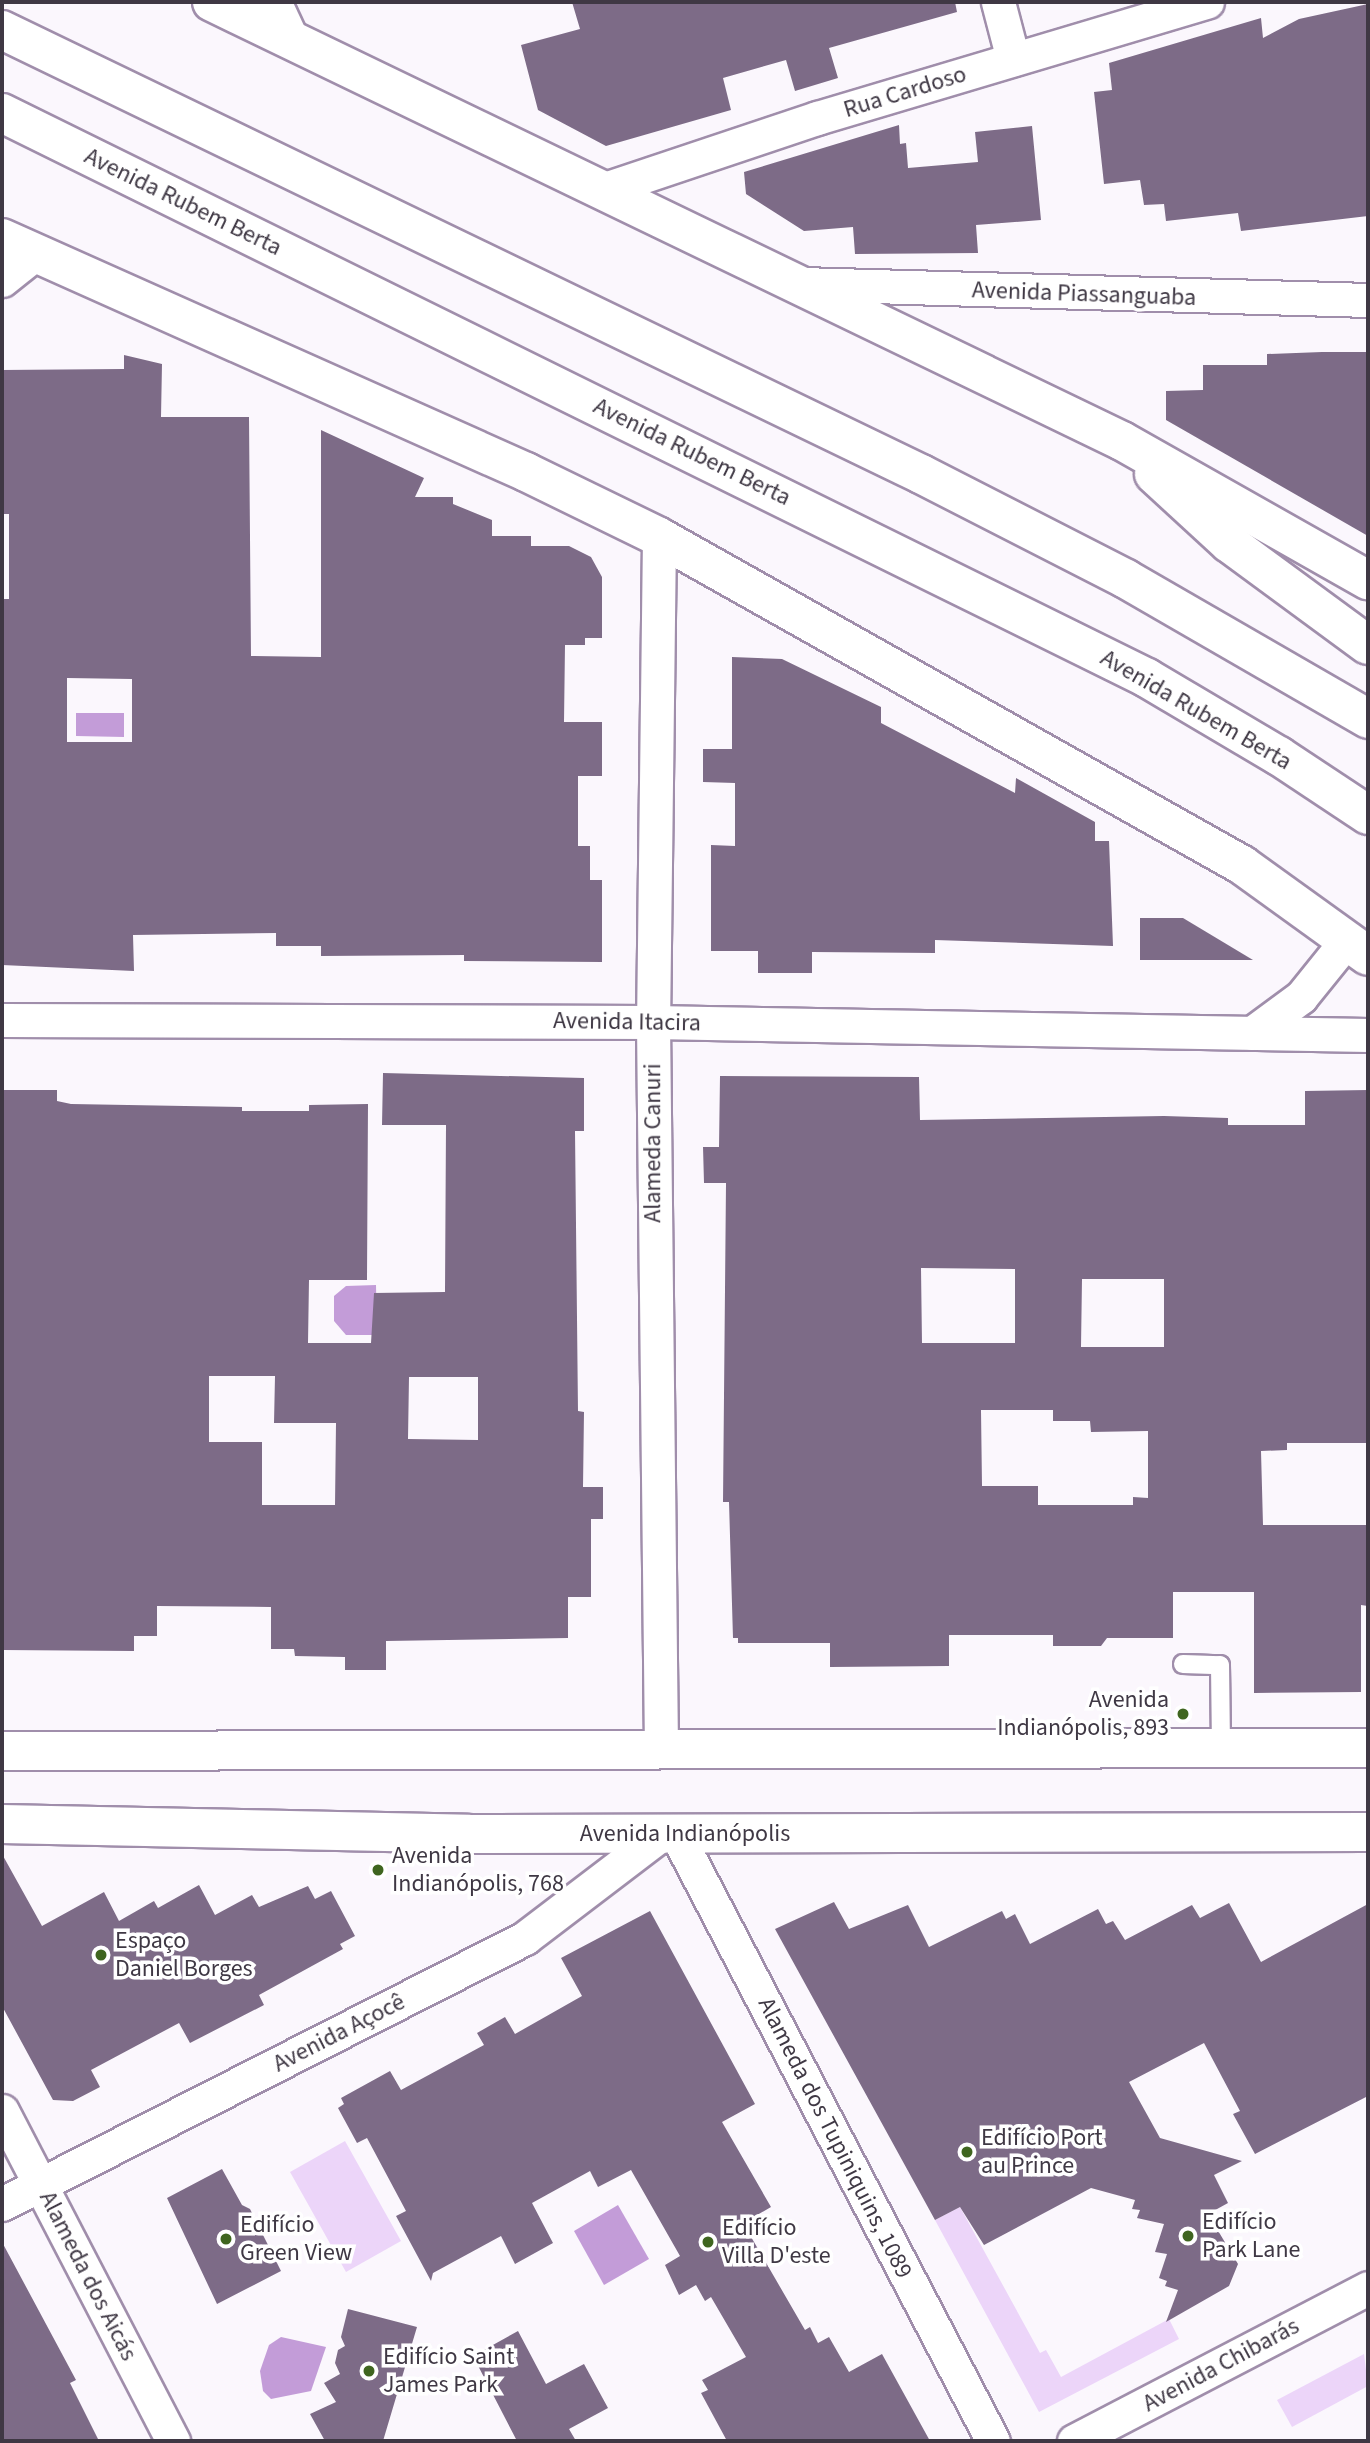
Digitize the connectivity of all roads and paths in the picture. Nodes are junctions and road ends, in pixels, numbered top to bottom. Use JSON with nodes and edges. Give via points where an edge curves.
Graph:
{"nodes":[{"id":1,"x":212,"y":2,"type":"edge"},
{"id":2,"x":272,"y":2,"type":"edge"},
{"id":3,"x":998,"y":2,"type":"edge"},
{"id":4,"x":1207,"y":2,"type":"edge"},
{"id":5,"x":2,"y":30,"type":"edge"},
{"id":6,"x":288,"y":37,"type":"junction"},
{"id":7,"x":1013,"y":59,"type":"junction"},
{"id":8,"x":2,"y":113,"type":"edge"},
{"id":9,"x":605,"y":189,"type":"junction"},
{"id":10,"x":2,"y":222,"type":"edge"},
{"id":11,"x":2,"y":238,"type":"edge"},
{"id":12,"x":36,"y":253,"type":"junction"},
{"id":13,"x":2,"y":280,"type":"edge"},
{"id":14,"x":799,"y":284,"type":"junction"},
{"id":15,"x":114,"y":287,"type":"junction"},
{"id":16,"x":1368,"y":300,"type":"edge"},
{"id":17,"x":1122,"y":441,"type":"junction"},
{"id":18,"x":659,"y":537,"type":"junction"},
{"id":19,"x":1368,"y":580,"type":"edge"},
{"id":20,"x":1368,"y":645,"type":"edge"},
{"id":21,"x":1368,"y":719,"type":"edge"},
{"id":22,"x":1368,"y":815,"type":"edge"},
{"id":23,"x":1358,"y":948,"type":"edge"},
{"id":24,"x":2,"y":1020,"type":"edge"},
{"id":25,"x":653,"y":1022,"type":"junction"},
{"id":26,"x":1252,"y":1034,"type":"junction"},
{"id":27,"x":1368,"y":1035,"type":"edge"},
{"id":28,"x":1183,"y":1664,"type":"dead end"},
{"id":29,"x":1221,"y":1748,"type":"junction"},
{"id":30,"x":1368,"y":1748,"type":"edge"},
{"id":31,"x":661,"y":1749,"type":"junction"},
{"id":32,"x":2,"y":1751,"type":"edge"},
{"id":33,"x":2,"y":1824,"type":"edge"},
{"id":34,"x":1368,"y":1832,"type":"edge"},
{"id":35,"x":668,"y":1835,"type":"junction"},
{"id":36,"x":2,"y":2111,"type":"edge"},
{"id":37,"x":41,"y":2184,"type":"junction"},
{"id":38,"x":2,"y":2204,"type":"edge"},
{"id":39,"x":1368,"y":2288,"type":"edge"},
{"id":40,"x":173,"y":2441,"type":"edge"},
{"id":41,"x":993,"y":2441,"type":"edge"},
{"id":42,"x":1074,"y":2441,"type":"edge"}],
"edges":[{"from":1,"to":6,"type":"main road"},
{"from":2,"to":6,"type":"main road"},
{"from":3,"to":7,"type":"street"},
{"from":4,"to":7,"type":"street","name":"Rua Cardoso"},
{"from":5,"to":21,"type":"main road","via":[[921,474],[1126,579]]},
{"from":6,"to":9,"type":"main road"},
{"from":7,"to":9,"type":"street","name":"Rua Cardoso"},
{"from":8,"to":22,"type":"main road","name":"Avenida Rubem Berta","via":[[1147,678]]},
{"from":9,"to":14,"type":"main road"},
{"from":10,"to":15,"type":"main road"},
{"from":11,"to":12,"type":"main road"},
{"from":12,"to":13,"type":"street"},
{"from":12,"to":15,"type":"main road"},
{"from":14,"to":16,"type":"street","name":"Avenida Piassanguaba"},
{"from":14,"to":17,"type":"main road"},
{"from":15,"to":18,"type":"main road"},
{"from":17,"to":19,"type":"main road"},
{"from":17,"to":20,"type":"main road","via":[[1229,542]]},
{"from":18,"to":23,"type":"main road","via":[[1146,808],[1242,865]]},
{"from":18,"to":25,"type":"street","name":"Alameda Canuri"},
{"from":23,"to":26,"type":"street"},
{"from":24,"to":25,"type":"street","name":"Avenida Itacira"},
{"from":25,"to":26,"type":"street","name":"Avenida Itacira"},
{"from":25,"to":31,"type":"street","name":"Alameda Canuri"},
{"from":26,"to":27,"type":"street","name":"Avenida Itacira"},
{"from":28,"to":29,"type":"lane","via":[[1220,1665]]},
{"from":29,"to":30,"type":"main road"},
{"from":29,"to":31,"type":"main road"},
{"from":31,"to":32,"type":"main road"},
{"from":33,"to":35,"type":"main road","name":"Avenida Indianópolis"},
{"from":34,"to":35,"type":"main road","name":"Avenida Indianópolis"},
{"from":35,"to":37,"type":"street","name":"Avenida Açocê","via":[[525,1938]]},
{"from":35,"to":41,"type":"street","name":"Alameda dos Tupiniquins, 1089"},
{"from":36,"to":37,"type":"street","name":"Alameda dos Aicás"},
{"from":37,"to":38,"type":"street","name":"Avenida Açocê"},
{"from":37,"to":40,"type":"street","name":"Alameda dos Aicás"},
{"from":39,"to":42,"type":"street","name":"Avenida Chibarás"}]}
